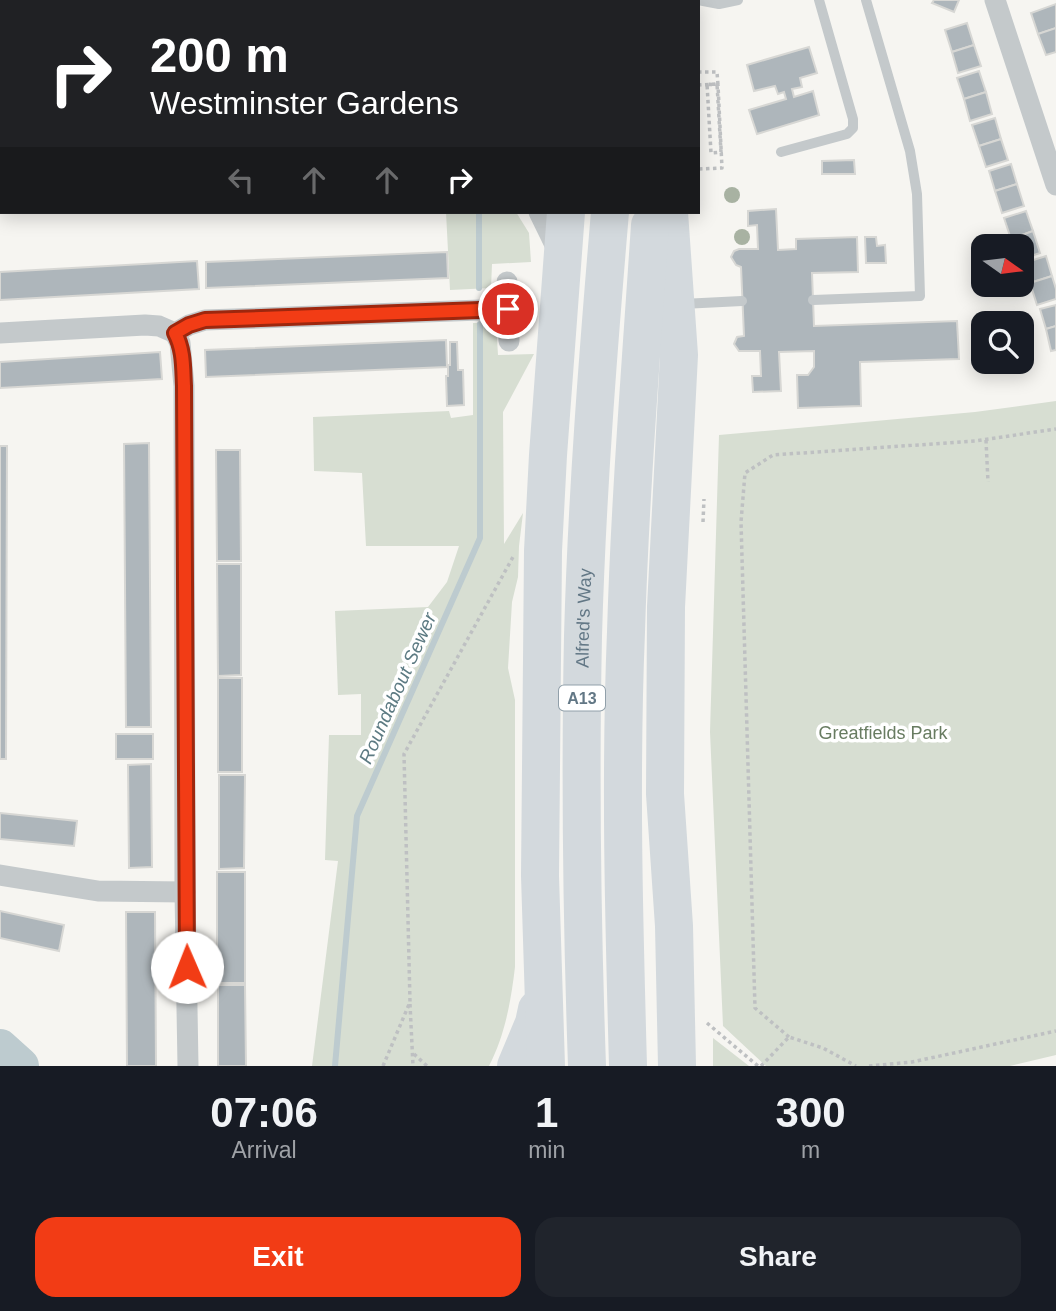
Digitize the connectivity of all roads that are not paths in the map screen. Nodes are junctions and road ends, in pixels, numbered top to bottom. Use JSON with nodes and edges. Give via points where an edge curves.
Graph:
{"nodes":[{"id":1,"x":700,"y":0,"type":"edge"},
{"id":2,"x":738,"y":0,"type":"edge"},
{"id":3,"x":819,"y":0,"type":"edge"},
{"id":4,"x":866,"y":0,"type":"edge"},
{"id":5,"x":995,"y":0,"type":"edge"},
{"id":6,"x":781,"y":152,"type":"dead end"},
{"id":7,"x":1054,"y":176,"type":"edge"},
{"id":8,"x":540,"y":214,"type":"edge"},
{"id":9,"x":566,"y":214,"type":"edge"},
{"id":10,"x":610,"y":214,"type":"edge"},
{"id":11,"x":651,"y":214,"type":"edge"},
{"id":12,"x":669,"y":214,"type":"edge"},
{"id":13,"x":562,"y":260,"type":"junction"},
{"id":14,"x":507,"y":282,"type":"dead end"},
{"id":15,"x":813,"y":300,"type":"dead end"},
{"id":16,"x":742,"y":301,"type":"dead end"},
{"id":17,"x":675,"y":304,"type":"junction"},
{"id":18,"x":508,"y":309,"type":"junction"},
{"id":19,"x":0,"y":333,"type":"edge"},
{"id":20,"x":175,"y":333,"type":"junction"},
{"id":21,"x":509,"y":341,"type":"dead end"},
{"id":22,"x":0,"y":875,"type":"edge"},
{"id":23,"x":186,"y":892,"type":"junction"},
{"id":24,"x":544,"y":974,"type":"junction"},
{"id":25,"x":188,"y":1066,"type":"edge"},
{"id":26,"x":516,"y":1066,"type":"edge"},
{"id":27,"x":546,"y":1066,"type":"edge"},
{"id":28,"x":587,"y":1066,"type":"edge"},
{"id":29,"x":628,"y":1066,"type":"edge"},
{"id":30,"x":677,"y":1066,"type":"edge"}],
"edges":[{"from":1,"to":2,"type":"lane","via":[[719,4]]},
{"from":3,"to":6,"type":"lane","via":[[853,128],[847,134]]},
{"from":4,"to":15,"type":"lane","via":[[910,151],[917,194],[920,296]]},
{"from":5,"to":7,"type":"street"},
{"from":8,"to":13,"type":"street"},
{"from":9,"to":13,"type":"highway","number":"A13"},
{"from":10,"to":28,"type":"highway","name":"Alfred's Way","number":"A13","via":[[583,633],[581,863]]},
{"from":11,"to":29,"type":"highway","number":"A13","via":[[625,659],[623,863]]},
{"from":12,"to":17,"type":"highway"},
{"from":13,"to":24,"type":"highway","number":"A13","via":[[543,551],[540,876]]},
{"from":14,"to":18,"type":"street"},
{"from":16,"to":17,"type":"lane"},
{"from":17,"to":30,"type":"highway","via":[[679,355],[666,607],[665,794]]},
{"from":18,"to":20,"type":"street","via":[[205,320]]},
{"from":18,"to":21,"type":"street"},
{"from":19,"to":20,"type":"street","via":[[145,325]]},
{"from":20,"to":23,"type":"street","via":[[183,358],[184,386]]},
{"from":22,"to":23,"type":"street","via":[[98,891]]},
{"from":23,"to":25,"type":"street"},
{"from":24,"to":26,"type":"highway","number":"A13","via":[[534,1023]]},
{"from":24,"to":27,"type":"highway","number":"A13"}]}
